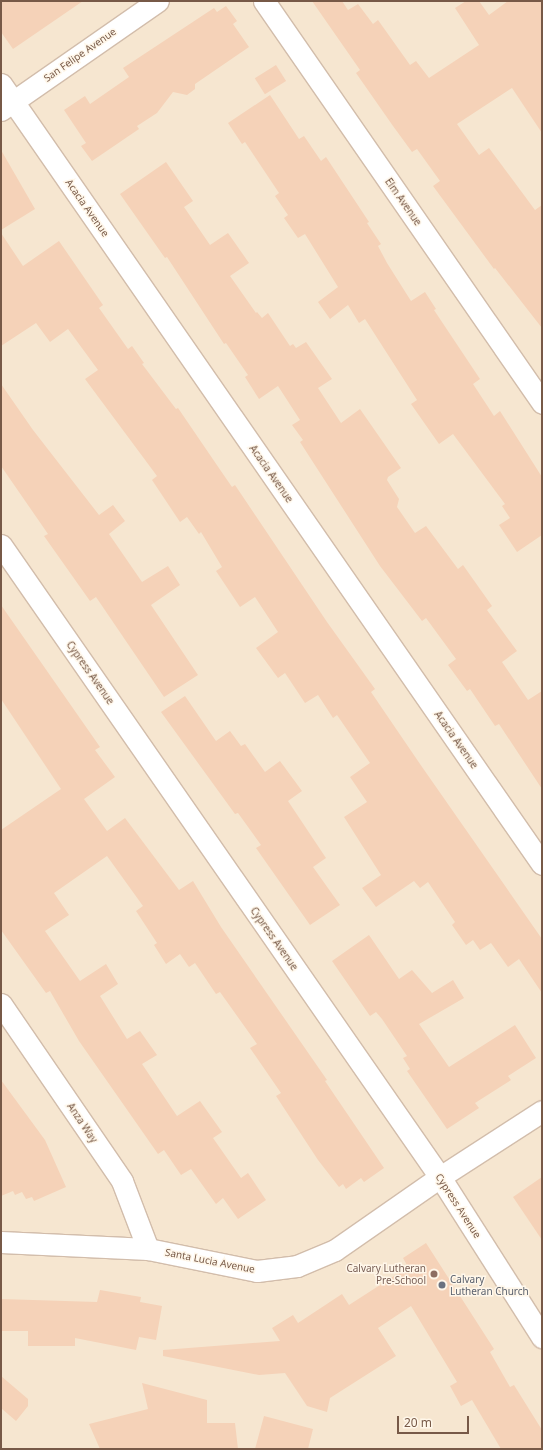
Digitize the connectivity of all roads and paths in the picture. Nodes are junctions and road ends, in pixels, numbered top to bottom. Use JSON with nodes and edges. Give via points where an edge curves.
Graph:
{"nodes":[{"id":1,"x":158,"y":1,"type":"edge"},
{"id":2,"x":264,"y":1,"type":"edge"},
{"id":3,"x":1,"y":84,"type":"edge"},
{"id":4,"x":7,"y":106,"type":"edge"},
{"id":5,"x":542,"y":403,"type":"edge"},
{"id":6,"x":1,"y":545,"type":"edge"},
{"id":7,"x":542,"y":864,"type":"edge"},
{"id":8,"x":1,"y":1004,"type":"edge"},
{"id":9,"x":542,"y":1111,"type":"edge"},
{"id":10,"x":440,"y":1177,"type":"junction"},
{"id":11,"x":1,"y":1242,"type":"edge"},
{"id":12,"x":148,"y":1249,"type":"junction"},
{"id":13,"x":542,"y":1337,"type":"edge"}],
"edges":[{"from":1,"to":4,"type":"street","name":"San Felipe Avenue"},
{"from":2,"to":5,"type":"street","name":"Elm Avenue"},
{"from":3,"to":4,"type":"street","name":"Acacia Avenue"},
{"from":4,"to":7,"type":"street","name":"Acacia Avenue"},
{"from":6,"to":10,"type":"street","name":"Cypress Avenue"},
{"from":8,"to":12,"type":"street","name":"Anza Way","via":[[122,1181]]},
{"from":9,"to":10,"type":"street","name":"Santa Lucia Avenue"},
{"from":10,"to":12,"type":"street","name":"Santa Lucia Avenue","via":[[335,1250],[297,1266],[257,1271]]},
{"from":10,"to":13,"type":"street","name":"Cypress Avenue"},
{"from":11,"to":12,"type":"street","name":"Santa Lucia Avenue"}]}
